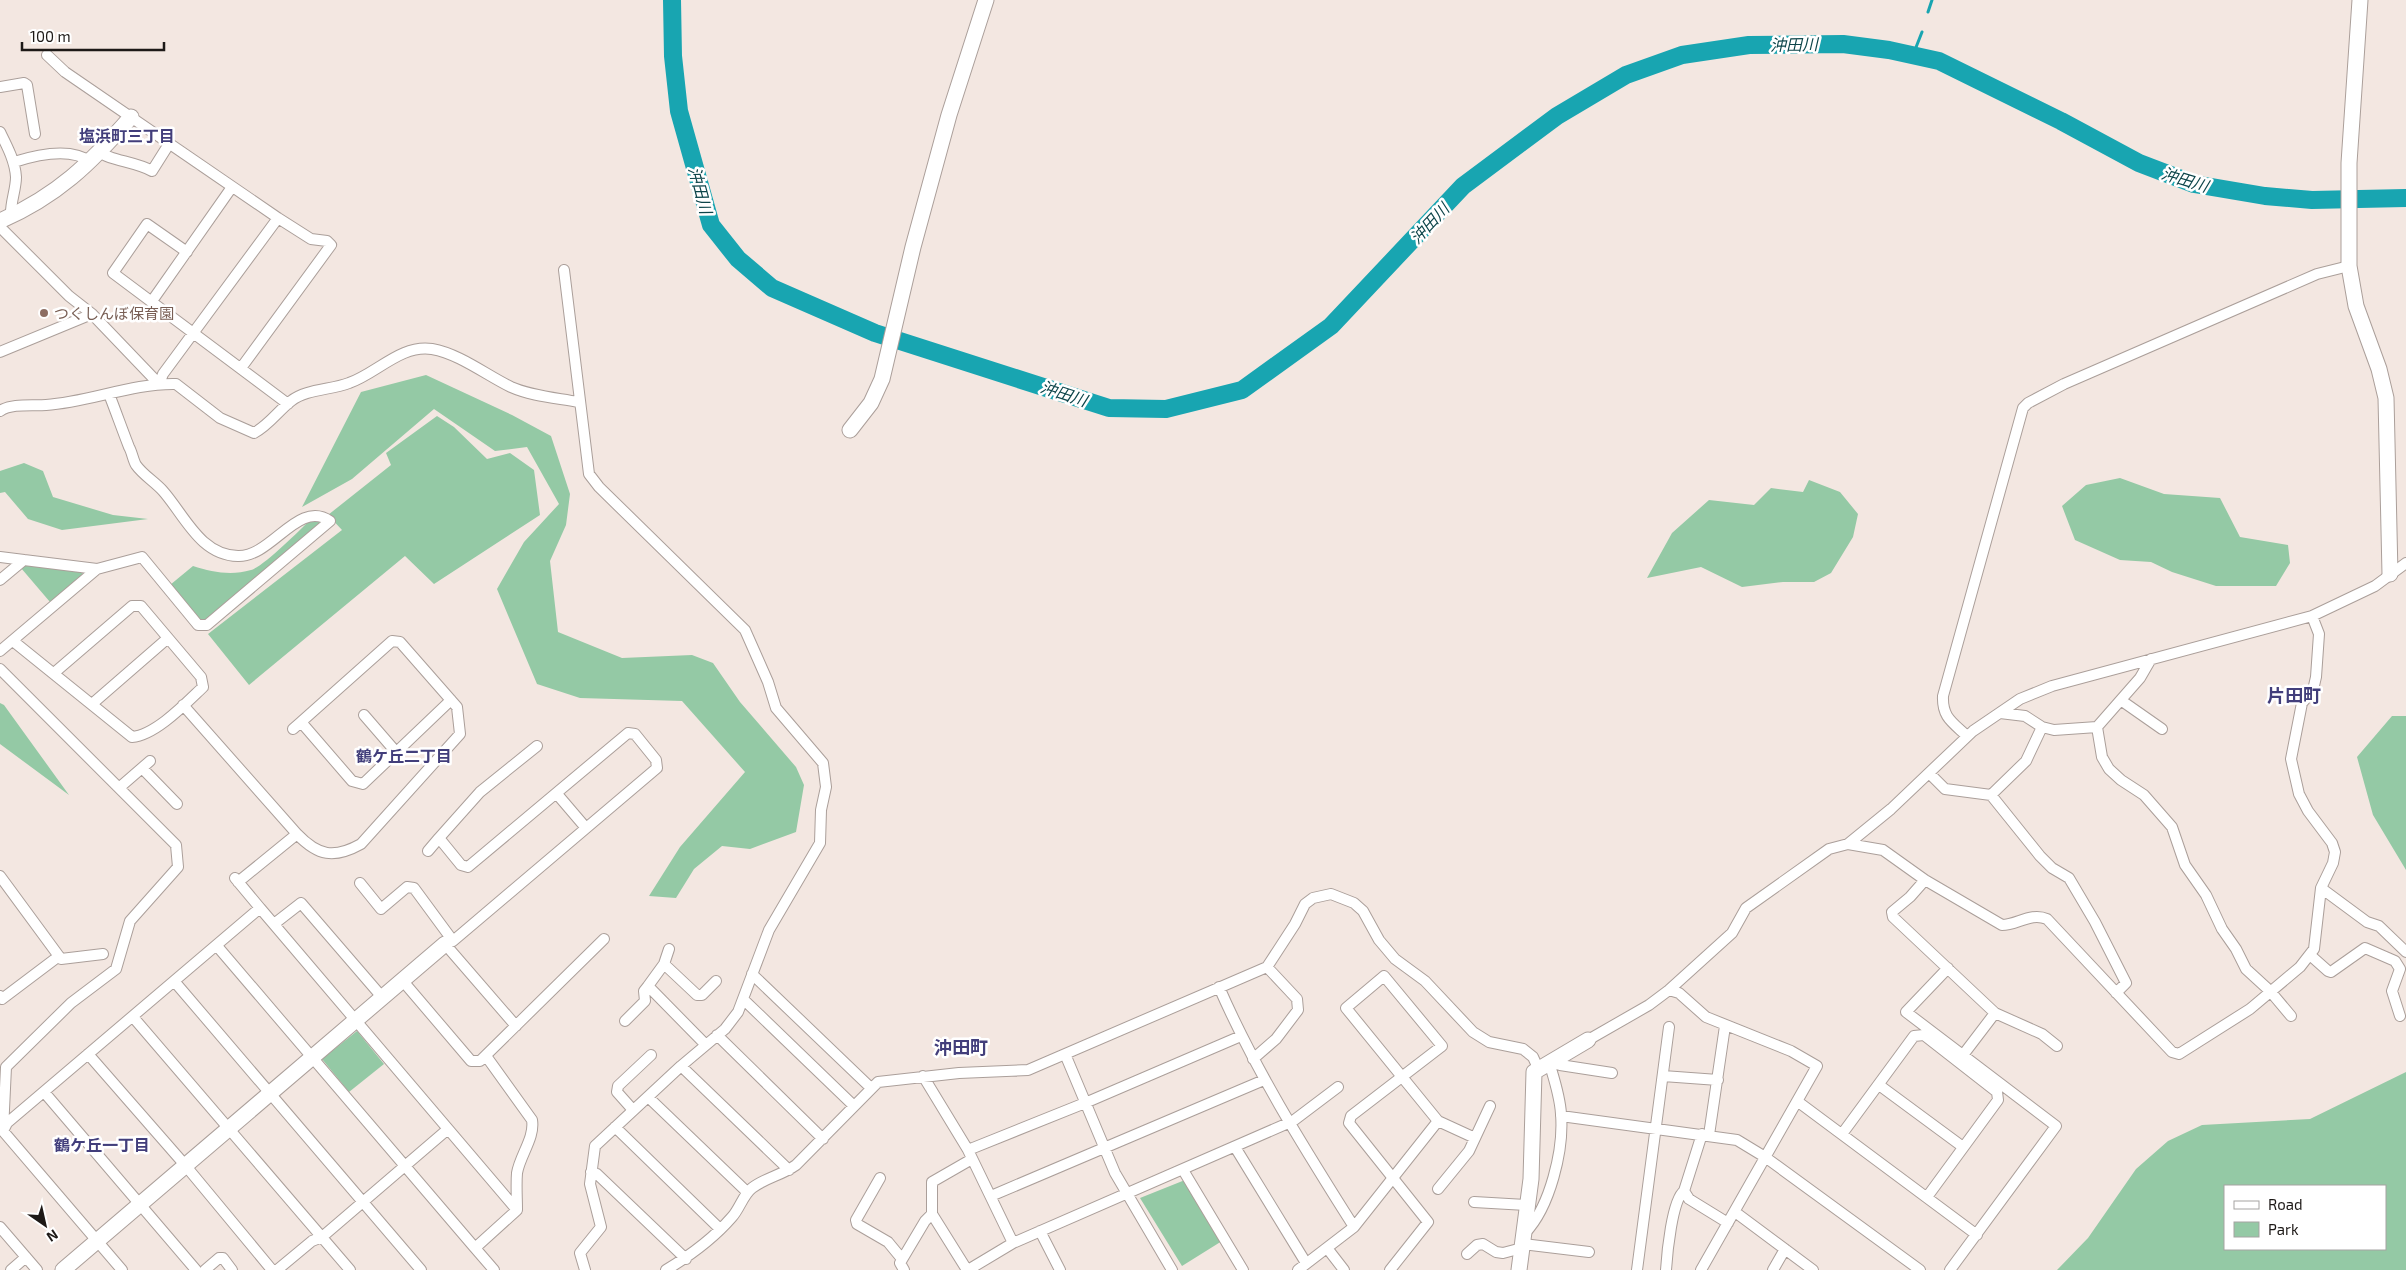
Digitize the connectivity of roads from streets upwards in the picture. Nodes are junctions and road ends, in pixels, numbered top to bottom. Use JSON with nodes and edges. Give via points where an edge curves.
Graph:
{"nodes":[{"id":1,"x":986,"y":0,"type":"edge"},
{"id":2,"x":2360,"y":0,"type":"edge"},
{"id":3,"x":47,"y":55,"type":"dead end"},
{"id":4,"x":0,"y":87,"type":"edge"},
{"id":5,"x":131,"y":117,"type":"junction"},
{"id":6,"x":0,"y":132,"type":"edge"},
{"id":7,"x":35,"y":134,"type":"dead end"},
{"id":8,"x":169,"y":144,"type":"junction"},
{"id":9,"x":3,"y":145,"type":"edge"},
{"id":10,"x":95,"y":157,"type":"junction"},
{"id":11,"x":14,"y":162,"type":"junction"},
{"id":12,"x":232,"y":187,"type":"junction"},
{"id":13,"x":278,"y":218,"type":"junction"},
{"id":14,"x":4,"y":222,"type":"edge"},
{"id":15,"x":187,"y":252,"type":"junction"},
{"id":16,"x":2349,"y":266,"type":"junction"},
{"id":17,"x":564,"y":270,"type":"dead end"},
{"id":18,"x":152,"y":301,"type":"junction"},
{"id":19,"x":92,"y":314,"type":"junction"},
{"id":20,"x":195,"y":333,"type":"junction"},
{"id":21,"x":0,"y":352,"type":"edge"},
{"id":22,"x":240,"y":368,"type":"junction"},
{"id":23,"x":159,"y":384,"type":"junction"},
{"id":24,"x":108,"y":394,"type":"junction"},
{"id":25,"x":578,"y":402,"type":"junction"},
{"id":26,"x":288,"y":404,"type":"junction"},
{"id":27,"x":0,"y":411,"type":"edge"},
{"id":28,"x":850,"y":430,"type":"dead end"},
{"id":29,"x":0,"y":557,"type":"edge"},
{"id":30,"x":24,"y":560,"type":"junction"},
{"id":31,"x":2406,"y":563,"type":"edge"},
{"id":32,"x":96,"y":569,"type":"junction"},
{"id":33,"x":2390,"y":574,"type":"junction"},
{"id":34,"x":0,"y":580,"type":"edge"},
{"id":35,"x":2312,"y":616,"type":"junction"},
{"id":36,"x":168,"y":638,"type":"junction"},
{"id":37,"x":13,"y":641,"type":"junction"},
{"id":38,"x":0,"y":651,"type":"edge"},
{"id":39,"x":2151,"y":659,"type":"junction"},
{"id":40,"x":0,"y":669,"type":"edge"},
{"id":41,"x":54,"y":673,"type":"junction"},
{"id":42,"x":451,"y":700,"type":"junction"},
{"id":43,"x":2122,"y":700,"type":"junction"},
{"id":44,"x":92,"y":704,"type":"junction"},
{"id":45,"x":183,"y":705,"type":"junction"},
{"id":46,"x":2000,"y":713,"type":"junction"},
{"id":47,"x":364,"y":715,"type":"dead end"},
{"id":48,"x":302,"y":722,"type":"junction"},
{"id":49,"x":2042,"y":727,"type":"junction"},
{"id":50,"x":2097,"y":727,"type":"junction"},
{"id":51,"x":293,"y":729,"type":"dead end"},
{"id":52,"x":2162,"y":729,"type":"dead end"},
{"id":53,"x":1967,"y":736,"type":"junction"},
{"id":54,"x":537,"y":746,"type":"dead end"},
{"id":55,"x":396,"y":752,"type":"junction"},
{"id":56,"x":150,"y":761,"type":"dead end"},
{"id":57,"x":142,"y":768,"type":"junction"},
{"id":58,"x":1929,"y":773,"type":"junction"},
{"id":59,"x":120,"y":787,"type":"junction"},
{"id":60,"x":557,"y":794,"type":"junction"},
{"id":61,"x":1991,"y":795,"type":"junction"},
{"id":62,"x":177,"y":804,"type":"dead end"},
{"id":63,"x":586,"y":828,"type":"junction"},
{"id":64,"x":297,"y":834,"type":"junction"},
{"id":65,"x":439,"y":838,"type":"junction"},
{"id":66,"x":1848,"y":844,"type":"junction"},
{"id":67,"x":428,"y":851,"type":"dead end"},
{"id":68,"x":0,"y":876,"type":"edge"},
{"id":69,"x":1925,"y":880,"type":"junction"},
{"id":70,"x":360,"y":883,"type":"dead end"},
{"id":71,"x":2321,"y":888,"type":"junction"},
{"id":72,"x":260,"y":908,"type":"junction"},
{"id":73,"x":274,"y":924,"type":"junction"},
{"id":74,"x":604,"y":939,"type":"dead end"},
{"id":75,"x":449,"y":943,"type":"junction"},
{"id":76,"x":217,"y":946,"type":"junction"},
{"id":77,"x":669,"y":949,"type":"dead end"},
{"id":78,"x":2406,"y":953,"type":"edge"},
{"id":79,"x":103,"y":954,"type":"dead end"},
{"id":80,"x":2310,"y":955,"type":"junction"},
{"id":81,"x":59,"y":956,"type":"junction"},
{"id":82,"x":664,"y":964,"type":"junction"},
{"id":83,"x":1267,"y":967,"type":"junction"},
{"id":84,"x":1948,"y":968,"type":"junction"},
{"id":85,"x":2400,"y":969,"type":"junction"},
{"id":86,"x":752,"y":974,"type":"junction"},
{"id":87,"x":402,"y":980,"type":"junction"},
{"id":88,"x":174,"y":981,"type":"junction"},
{"id":89,"x":716,"y":981,"type":"dead end"},
{"id":90,"x":648,"y":986,"type":"junction"},
{"id":91,"x":1219,"y":987,"type":"junction"},
{"id":92,"x":1669,"y":990,"type":"junction"},
{"id":93,"x":2270,"y":991,"type":"junction"},
{"id":94,"x":2116,"y":993,"type":"junction"},
{"id":95,"x":0,"y":996,"type":"edge"},
{"id":96,"x":382,"y":997,"type":"junction"},
{"id":97,"x":743,"y":999,"type":"junction"},
{"id":98,"x":1995,"y":1013,"type":"junction"},
{"id":99,"x":2291,"y":1016,"type":"dead end"},
{"id":100,"x":2400,"y":1016,"type":"dead end"},
{"id":101,"x":132,"y":1017,"type":"junction"},
{"id":102,"x":356,"y":1020,"type":"junction"},
{"id":103,"x":625,"y":1021,"type":"dead end"},
{"id":104,"x":516,"y":1026,"type":"junction"},
{"id":105,"x":1725,"y":1026,"type":"junction"},
{"id":106,"x":1669,"y":1027,"type":"dead end"},
{"id":107,"x":717,"y":1035,"type":"junction"},
{"id":108,"x":1241,"y":1036,"type":"junction"},
{"id":109,"x":1588,"y":1040,"type":"joint"},
{"id":110,"x":705,"y":1044,"type":"junction"},
{"id":111,"x":2057,"y":1046,"type":"dead end"},
{"id":112,"x":88,"y":1054,"type":"junction"},
{"id":113,"x":1065,"y":1054,"type":"junction"},
{"id":114,"x":652,"y":1055,"type":"dead end"},
{"id":115,"x":1963,"y":1055,"type":"junction"},
{"id":116,"x":486,"y":1056,"type":"junction"},
{"id":117,"x":312,"y":1057,"type":"junction"},
{"id":118,"x":1253,"y":1059,"type":"junction"},
{"id":119,"x":1544,"y":1065,"type":"junction"},
{"id":120,"x":3,"y":1066,"type":"edge"},
{"id":121,"x":681,"y":1066,"type":"junction"},
{"id":122,"x":1612,"y":1073,"type":"dead end"},
{"id":123,"x":923,"y":1076,"type":"junction"},
{"id":124,"x":1663,"y":1076,"type":"junction"},
{"id":125,"x":1402,"y":1077,"type":"junction"},
{"id":126,"x":1264,"y":1080,"type":"junction"},
{"id":127,"x":1718,"y":1080,"type":"junction"},
{"id":128,"x":1879,"y":1085,"type":"junction"},
{"id":129,"x":1338,"y":1087,"type":"dead end"},
{"id":130,"x":872,"y":1088,"type":"junction"},
{"id":131,"x":44,"y":1092,"type":"junction"},
{"id":132,"x":270,"y":1093,"type":"junction"},
{"id":133,"x":648,"y":1096,"type":"junction"},
{"id":134,"x":1797,"y":1102,"type":"junction"},
{"id":135,"x":1085,"y":1103,"type":"junction"},
{"id":136,"x":854,"y":1106,"type":"junction"},
{"id":137,"x":1490,"y":1106,"type":"dead end"},
{"id":138,"x":633,"y":1110,"type":"junction"},
{"id":139,"x":1561,"y":1116,"type":"junction"},
{"id":140,"x":1438,"y":1121,"type":"junction"},
{"id":141,"x":1289,"y":1123,"type":"junction"},
{"id":142,"x":228,"y":1128,"type":"junction"},
{"id":143,"x":615,"y":1128,"type":"junction"},
{"id":144,"x":1656,"y":1128,"type":"junction"},
{"id":145,"x":448,"y":1129,"type":"junction"},
{"id":146,"x":4,"y":1131,"type":"junction"},
{"id":147,"x":1706,"y":1134,"type":"junction"},
{"id":148,"x":1842,"y":1134,"type":"junction"},
{"id":149,"x":823,"y":1138,"type":"junction"},
{"id":150,"x":1475,"y":1138,"type":"junction"},
{"id":151,"x":1235,"y":1147,"type":"junction"},
{"id":152,"x":1963,"y":1147,"type":"junction"},
{"id":153,"x":1105,"y":1149,"type":"junction"},
{"id":154,"x":970,"y":1155,"type":"junction"},
{"id":155,"x":1765,"y":1157,"type":"junction"},
{"id":156,"x":185,"y":1165,"type":"junction"},
{"id":157,"x":404,"y":1165,"type":"junction"},
{"id":158,"x":789,"y":1170,"type":"junction"},
{"id":159,"x":1183,"y":1170,"type":"junction"},
{"id":160,"x":591,"y":1172,"type":"junction"},
{"id":161,"x":880,"y":1178,"type":"dead end"},
{"id":162,"x":1392,"y":1179,"type":"junction"},
{"id":163,"x":1438,"y":1189,"type":"dead end"},
{"id":164,"x":1684,"y":1191,"type":"junction"},
{"id":165,"x":747,"y":1192,"type":"junction"},
{"id":166,"x":1126,"y":1195,"type":"junction"},
{"id":167,"x":991,"y":1196,"type":"junction"},
{"id":168,"x":1927,"y":1197,"type":"junction"},
{"id":169,"x":362,"y":1201,"type":"junction"},
{"id":170,"x":1474,"y":1202,"type":"dead end"},
{"id":171,"x":139,"y":1204,"type":"junction"},
{"id":172,"x":1528,"y":1205,"type":"junction"},
{"id":173,"x":517,"y":1210,"type":"junction"},
{"id":174,"x":1734,"y":1212,"type":"junction"},
{"id":175,"x":932,"y":1214,"type":"junction"},
{"id":176,"x":1728,"y":1223,"type":"junction"},
{"id":177,"x":0,"y":1227,"type":"edge"},
{"id":178,"x":1354,"y":1227,"type":"junction"},
{"id":179,"x":720,"y":1229,"type":"junction"},
{"id":180,"x":1040,"y":1230,"type":"junction"},
{"id":181,"x":1977,"y":1235,"type":"junction"},
{"id":182,"x":322,"y":1237,"type":"junction"},
{"id":183,"x":98,"y":1240,"type":"junction"},
{"id":184,"x":1523,"y":1242,"type":"junction"},
{"id":185,"x":1013,"y":1243,"type":"junction"},
{"id":186,"x":475,"y":1248,"type":"junction"},
{"id":187,"x":1327,"y":1248,"type":"junction"},
{"id":188,"x":1785,"y":1249,"type":"junction"},
{"id":189,"x":1589,"y":1252,"type":"dead end"},
{"id":190,"x":1468,"y":1254,"type":"dead end"},
{"id":191,"x":26,"y":1257,"type":"junction"},
{"id":192,"x":686,"y":1259,"type":"junction"},
{"id":193,"x":902,"y":1259,"type":"junction"},
{"id":194,"x":1302,"y":1267,"type":"edge"},
{"id":195,"x":11,"y":1270,"type":"edge"},
{"id":196,"x":37,"y":1270,"type":"edge"},
{"id":197,"x":63,"y":1270,"type":"edge"},
{"id":198,"x":122,"y":1270,"type":"edge"},
{"id":199,"x":196,"y":1270,"type":"edge"},
{"id":200,"x":205,"y":1270,"type":"edge"},
{"id":201,"x":232,"y":1270,"type":"edge"},
{"id":202,"x":272,"y":1270,"type":"edge"},
{"id":203,"x":277,"y":1270,"type":"edge"},
{"id":204,"x":350,"y":1270,"type":"edge"},
{"id":205,"x":421,"y":1270,"type":"edge"},
{"id":206,"x":494,"y":1270,"type":"edge"},
{"id":207,"x":586,"y":1270,"type":"edge"},
{"id":208,"x":666,"y":1270,"type":"edge"},
{"id":209,"x":904,"y":1270,"type":"edge"},
{"id":210,"x":968,"y":1270,"type":"edge"},
{"id":211,"x":1060,"y":1270,"type":"edge"},
{"id":212,"x":1172,"y":1270,"type":"edge"},
{"id":213,"x":1243,"y":1270,"type":"edge"},
{"id":214,"x":1344,"y":1270,"type":"edge"},
{"id":215,"x":1390,"y":1270,"type":"edge"},
{"id":216,"x":1519,"y":1270,"type":"edge"},
{"id":217,"x":1637,"y":1270,"type":"edge"},
{"id":218,"x":1666,"y":1270,"type":"edge"},
{"id":219,"x":1701,"y":1270,"type":"edge"},
{"id":220,"x":1773,"y":1270,"type":"edge"},
{"id":221,"x":1813,"y":1270,"type":"edge"},
{"id":222,"x":1920,"y":1270,"type":"edge"},
{"id":223,"x":1950,"y":1270,"type":"edge"}],
"edges":[{"from":1,"to":28,"type":"street","via":[[949,115],[883,374],[871,404]]},
{"from":2,"to":16,"type":"street","via":[[2349,168]]},
{"from":3,"to":5,"type":"street","via":[[65,72]]},
{"from":4,"to":7,"type":"street","via":[[27,85]]},
{"from":5,"to":8,"type":"street"},
{"from":5,"to":10,"type":"street"},
{"from":6,"to":9,"type":"street"},
{"from":8,"to":10,"type":"street","via":[[152,171],[125,160]]},
{"from":8,"to":12,"type":"street"},
{"from":9,"to":11,"type":"street"},
{"from":10,"to":11,"type":"street","via":[[48,154]]},
{"from":10,"to":14,"type":"street","via":[[59,188]]},
{"from":11,"to":14,"type":"street","via":[[16,178]]},
{"from":12,"to":13,"type":"street"},
{"from":12,"to":15,"type":"street"},
{"from":13,"to":20,"type":"street"},
{"from":13,"to":22,"type":"street","via":[[311,239],[327,241],[331,245]]},
{"from":14,"to":19,"type":"street","via":[[69,296]]},
{"from":15,"to":18,"type":"street"},
{"from":15,"to":18,"type":"street","via":[[147,224],[113,273]]},
{"from":16,"to":33,"type":"street","via":[[2356,306],[2386,398]]},
{"from":16,"to":53,"type":"street","via":[[2317,274],[2064,384],[2028,402],[2023,408],[1943,696],[1942,709]]},
{"from":17,"to":25,"type":"street"},
{"from":18,"to":20,"type":"street"},
{"from":19,"to":21,"type":"street"},
{"from":19,"to":23,"type":"street"},
{"from":20,"to":22,"type":"street"},
{"from":20,"to":23,"type":"street"},
{"from":22,"to":26,"type":"street"},
{"from":23,"to":24,"type":"street"},
{"from":23,"to":26,"type":"street","via":[[176,384],[220,418],[254,433],[264,428]]},
{"from":24,"to":27,"type":"street"},
{"from":24,"to":32,"type":"street","via":[[136,465],[179,510],[195,535],[211,549],[238,556],[255,554],[307,516],[322,515],[330,521],[206,625],[198,624],[142,557]]},
{"from":25,"to":26,"type":"street","via":[[513,388],[432,349],[414,350],[349,384],[299,396]]},
{"from":25,"to":86,"type":"street","via":[[586,463],[592,480],[746,630],[776,708],[825,769],[820,843],[769,930]]},
{"from":29,"to":30,"type":"street"},
{"from":30,"to":32,"type":"street"},
{"from":30,"to":34,"type":"street"},
{"from":31,"to":33,"type":"street"},
{"from":32,"to":37,"type":"street"},
{"from":33,"to":35,"type":"street","via":[[2362,594]]},
{"from":35,"to":39,"type":"street"},
{"from":35,"to":71,"type":"street","via":[[2319,634],[2316,677],[2314,690],[2302,703],[2291,759],[2299,794],[2332,843],[2333,863]]},
{"from":36,"to":41,"type":"street","via":[[141,606],[132,606]]},
{"from":36,"to":44,"type":"street"},
{"from":36,"to":45,"type":"street","via":[[201,677],[203,687]]},
{"from":37,"to":38,"type":"street"},
{"from":37,"to":41,"type":"street"},
{"from":39,"to":43,"type":"street"},
{"from":39,"to":46,"type":"street","via":[[2052,686],[2020,699]]},
{"from":40,"to":59,"type":"street"},
{"from":41,"to":44,"type":"street"},
{"from":42,"to":48,"type":"street","via":[[400,642],[392,641]]},
{"from":42,"to":55,"type":"street"},
{"from":42,"to":64,"type":"street","via":[[457,706],[460,734],[361,844],[332,854],[317,851]]},
{"from":43,"to":50,"type":"street"},
{"from":43,"to":52,"type":"street"},
{"from":44,"to":45,"type":"street","via":[[132,737],[141,736]]},
{"from":45,"to":64,"type":"street"},
{"from":46,"to":49,"type":"street","via":[[2025,716]]},
{"from":46,"to":53,"type":"street"},
{"from":47,"to":55,"type":"street"},
{"from":48,"to":51,"type":"street"},
{"from":48,"to":55,"type":"street","via":[[352,781],[363,784]]},
{"from":49,"to":50,"type":"street","via":[[2054,730]]},
{"from":49,"to":61,"type":"street","via":[[2026,761]]},
{"from":50,"to":93,"type":"street","via":[[2102,757],[2109,769],[2144,795],[2172,827],[2185,865],[2206,894],[2222,929],[2246,969]]},
{"from":53,"to":58,"type":"street"},
{"from":54,"to":65,"type":"street","via":[[480,792]]},
{"from":56,"to":57,"type":"street"},
{"from":57,"to":59,"type":"street"},
{"from":57,"to":62,"type":"street"},
{"from":58,"to":61,"type":"street","via":[[1945,789]]},
{"from":58,"to":66,"type":"street"},
{"from":59,"to":120,"type":"street","via":[[176,845],[178,867],[130,921],[116,970],[71,1003]]},
{"from":60,"to":63,"type":"street"},
{"from":60,"to":63,"type":"street","via":[[628,733],[641,740],[656,760],[657,768]]},
{"from":60,"to":65,"type":"street","via":[[468,867],[461,865]]},
{"from":61,"to":94,"type":"street","via":[[2040,856],[2069,878],[2126,983]]},
{"from":63,"to":75,"type":"street"},
{"from":64,"to":72,"type":"street","via":[[237,879]]},
{"from":65,"to":67,"type":"street"},
{"from":66,"to":69,"type":"street","via":[[1883,850]]},
{"from":66,"to":92,"type":"street","via":[[1829,849],[1746,908],[1732,933]]},
{"from":68,"to":81,"type":"street"},
{"from":69,"to":84,"type":"street","via":[[1892,912],[1893,917]]},
{"from":69,"to":94,"type":"street","via":[[2002,926],[2026,918],[2047,919]]},
{"from":70,"to":75,"type":"street","via":[[381,909],[408,887],[414,888]]},
{"from":71,"to":78,"type":"street","via":[[2366,922],[2378,926]]},
{"from":71,"to":80,"type":"street","via":[[2314,949]]},
{"from":72,"to":73,"type":"street"},
{"from":72,"to":76,"type":"street"},
{"from":73,"to":96,"type":"street","via":[[301,903]]},
{"from":73,"to":102,"type":"street"},
{"from":74,"to":104,"type":"street"},
{"from":75,"to":87,"type":"street"},
{"from":75,"to":104,"type":"street"},
{"from":76,"to":88,"type":"street"},
{"from":76,"to":117,"type":"street"},
{"from":77,"to":82,"type":"street"},
{"from":78,"to":85,"type":"street"},
{"from":79,"to":81,"type":"street","via":[[61,959]]},
{"from":80,"to":85,"type":"street","via":[[2331,972],[2365,948],[2395,961]]},
{"from":80,"to":93,"type":"street","via":[[2293,974]]},
{"from":81,"to":95,"type":"street","via":[[2,999]]},
{"from":82,"to":89,"type":"street","via":[[697,995],[702,995]]},
{"from":82,"to":90,"type":"street"},
{"from":83,"to":91,"type":"street"},
{"from":83,"to":118,"type":"street","via":[[1297,999],[1298,1010],[1276,1039]]},
{"from":83,"to":119,"type":"street","via":[[1305,904],[1313,898],[1331,894],[1354,903],[1363,911],[1378,940],[1424,981],[1473,1032],[1489,1042],[1523,1049]]},
{"from":84,"to":98,"type":"street"},
{"from":84,"to":115,"type":"street","via":[[1906,1012]]},
{"from":85,"to":100,"type":"street","via":[[2392,991]]},
{"from":86,"to":97,"type":"street"},
{"from":86,"to":130,"type":"street"},
{"from":87,"to":96,"type":"street"},
{"from":87,"to":116,"type":"street","via":[[471,1061],[480,1061]]},
{"from":88,"to":101,"type":"street"},
{"from":88,"to":132,"type":"street"},
{"from":90,"to":103,"type":"street","via":[[644,991],[645,1002]]},
{"from":90,"to":110,"type":"street"},
{"from":91,"to":108,"type":"street"},
{"from":91,"to":113,"type":"street"},
{"from":92,"to":105,"type":"street","via":[[1679,993],[1706,1017]]},
{"from":92,"to":109,"type":"street"},
{"from":93,"to":94,"type":"street","via":[[2250,1009],[2179,1054],[2172,1052]]},
{"from":93,"to":99,"type":"street"},
{"from":96,"to":102,"type":"street"},
{"from":97,"to":107,"type":"street"},
{"from":97,"to":136,"type":"street"},
{"from":98,"to":111,"type":"street","via":[[2042,1034]]},
{"from":98,"to":115,"type":"street"},
{"from":101,"to":112,"type":"street"},
{"from":101,"to":142,"type":"street"},
{"from":102,"to":117,"type":"street"},
{"from":102,"to":145,"type":"street"},
{"from":104,"to":116,"type":"street"},
{"from":105,"to":127,"type":"street"},
{"from":105,"to":134,"type":"street","via":[[1733,1026],[1791,1051],[1817,1066]]},
{"from":106,"to":124,"type":"street"},
{"from":107,"to":110,"type":"street"},
{"from":107,"to":149,"type":"street"},
{"from":108,"to":118,"type":"street"},
{"from":108,"to":135,"type":"street"},
{"from":109,"to":119,"type":"street"},
{"from":110,"to":121,"type":"street"},
{"from":112,"to":131,"type":"street"},
{"from":112,"to":156,"type":"street"},
{"from":113,"to":123,"type":"street","via":[[1028,1070]]},
{"from":113,"to":135,"type":"street"},
{"from":114,"to":138,"type":"street","via":[[618,1086],[617,1092]]},
{"from":115,"to":181,"type":"street","via":[[2056,1126]]},
{"from":116,"to":173,"type":"street","via":[[532,1120],[534,1129],[520,1160]]},
{"from":117,"to":132,"type":"street"},
{"from":117,"to":157,"type":"street"},
{"from":118,"to":126,"type":"street"},
{"from":119,"to":122,"type":"street"},
{"from":119,"to":139,"type":"street"},
{"from":119,"to":172,"type":"street","via":[[1534,1072],[1533,1079]]},
{"from":120,"to":146,"type":"street"},
{"from":121,"to":133,"type":"street"},
{"from":121,"to":158,"type":"street"},
{"from":123,"to":130,"type":"street","via":[[878,1082]]},
{"from":123,"to":154,"type":"street"},
{"from":124,"to":127,"type":"street"},
{"from":124,"to":144,"type":"street"},
{"from":125,"to":125,"type":"street","via":[[1346,1008],[1384,976],[1442,1046]]},
{"from":125,"to":140,"type":"street"},
{"from":125,"to":162,"type":"street","via":[[1351,1116],[1349,1123]]},
{"from":126,"to":141,"type":"street"},
{"from":126,"to":153,"type":"street"},
{"from":127,"to":147,"type":"street"},
{"from":128,"to":148,"type":"street"},
{"from":128,"to":152,"type":"street"},
{"from":128,"to":152,"type":"street","via":[[1914,1036],[1924,1035],[1996,1092],[1998,1100]]},
{"from":129,"to":141,"type":"street"},
{"from":130,"to":136,"type":"street"},
{"from":131,"to":146,"type":"street","via":[[7,1123]]},
{"from":131,"to":171,"type":"street"},
{"from":132,"to":142,"type":"street"},
{"from":132,"to":169,"type":"street"},
{"from":133,"to":138,"type":"street"},
{"from":133,"to":165,"type":"street"},
{"from":134,"to":148,"type":"street"},
{"from":134,"to":155,"type":"street"},
{"from":135,"to":153,"type":"street"},
{"from":135,"to":154,"type":"street"},
{"from":136,"to":149,"type":"street"},
{"from":137,"to":150,"type":"street"},
{"from":138,"to":143,"type":"street"},
{"from":139,"to":144,"type":"street"},
{"from":139,"to":184,"type":"street","via":[[1558,1159],[1549,1190]]},
{"from":140,"to":150,"type":"street"},
{"from":140,"to":162,"type":"street"},
{"from":141,"to":151,"type":"street"},
{"from":141,"to":178,"type":"street"},
{"from":142,"to":156,"type":"street"},
{"from":142,"to":182,"type":"street"},
{"from":143,"to":160,"type":"street","via":[[595,1146]]},
{"from":143,"to":179,"type":"street"},
{"from":144,"to":147,"type":"street"},
{"from":144,"to":217,"type":"street"},
{"from":145,"to":157,"type":"street"},
{"from":145,"to":173,"type":"street"},
{"from":146,"to":183,"type":"street"},
{"from":147,"to":155,"type":"street","via":[[1737,1140]]},
{"from":147,"to":164,"type":"street"},
{"from":148,"to":168,"type":"street"},
{"from":149,"to":158,"type":"street"},
{"from":150,"to":163,"type":"street","via":[[1469,1151]]},
{"from":151,"to":159,"type":"street"},
{"from":151,"to":194,"type":"street"},
{"from":152,"to":168,"type":"street"},
{"from":153,"to":166,"type":"street"},
{"from":153,"to":167,"type":"street"},
{"from":154,"to":167,"type":"street"},
{"from":154,"to":175,"type":"street","via":[[932,1182]]},
{"from":155,"to":174,"type":"street"},
{"from":155,"to":222,"type":"street"},
{"from":156,"to":171,"type":"street"},
{"from":156,"to":202,"type":"street"},
{"from":157,"to":169,"type":"street"},
{"from":157,"to":186,"type":"street"},
{"from":158,"to":165,"type":"street"},
{"from":159,"to":166,"type":"street"},
{"from":159,"to":213,"type":"street"},
{"from":160,"to":192,"type":"street","via":[[598,1174]]},
{"from":160,"to":207,"type":"street","via":[[590,1184],[601,1226],[580,1253]]},
{"from":161,"to":193,"type":"street","via":[[856,1220],[857,1224],[888,1242]]},
{"from":162,"to":178,"type":"street"},
{"from":162,"to":215,"type":"street","via":[[1428,1222]]},
{"from":164,"to":176,"type":"street","via":[[1689,1199]]},
{"from":164,"to":218,"type":"street","via":[[1676,1210]]},
{"from":165,"to":179,"type":"street","via":[[739,1210]]},
{"from":166,"to":180,"type":"street"},
{"from":166,"to":212,"type":"street"},
{"from":167,"to":185,"type":"street"},
{"from":168,"to":181,"type":"street"},
{"from":169,"to":182,"type":"street"},
{"from":169,"to":205,"type":"street"},
{"from":170,"to":172,"type":"street"},
{"from":171,"to":183,"type":"street"},
{"from":171,"to":199,"type":"street"},
{"from":172,"to":184,"type":"street"},
{"from":173,"to":186,"type":"street"},
{"from":174,"to":176,"type":"street"},
{"from":174,"to":188,"type":"street"},
{"from":175,"to":193,"type":"street"},
{"from":175,"to":210,"type":"street"},
{"from":176,"to":219,"type":"street"},
{"from":177,"to":191,"type":"street"},
{"from":178,"to":187,"type":"street"},
{"from":179,"to":192,"type":"street"},
{"from":180,"to":185,"type":"street"},
{"from":180,"to":211,"type":"street"},
{"from":181,"to":223,"type":"street"},
{"from":182,"to":203,"type":"street","via":[[312,1241]]},
{"from":182,"to":204,"type":"street"},
{"from":183,"to":197,"type":"street"},
{"from":183,"to":198,"type":"street"},
{"from":184,"to":189,"type":"street"},
{"from":184,"to":190,"type":"street","via":[[1503,1253],[1483,1244],[1477,1245]]},
{"from":184,"to":216,"type":"street"},
{"from":185,"to":210,"type":"street"},
{"from":186,"to":206,"type":"street"},
{"from":187,"to":194,"type":"street"},
{"from":187,"to":214,"type":"street"},
{"from":188,"to":220,"type":"street"},
{"from":188,"to":221,"type":"street"},
{"from":191,"to":195,"type":"street"},
{"from":191,"to":196,"type":"street"},
{"from":192,"to":208,"type":"street"},
{"from":193,"to":209,"type":"street","via":[[900,1263]]},
{"from":200,"to":201,"type":"street","via":[[222,1258]]}]}
